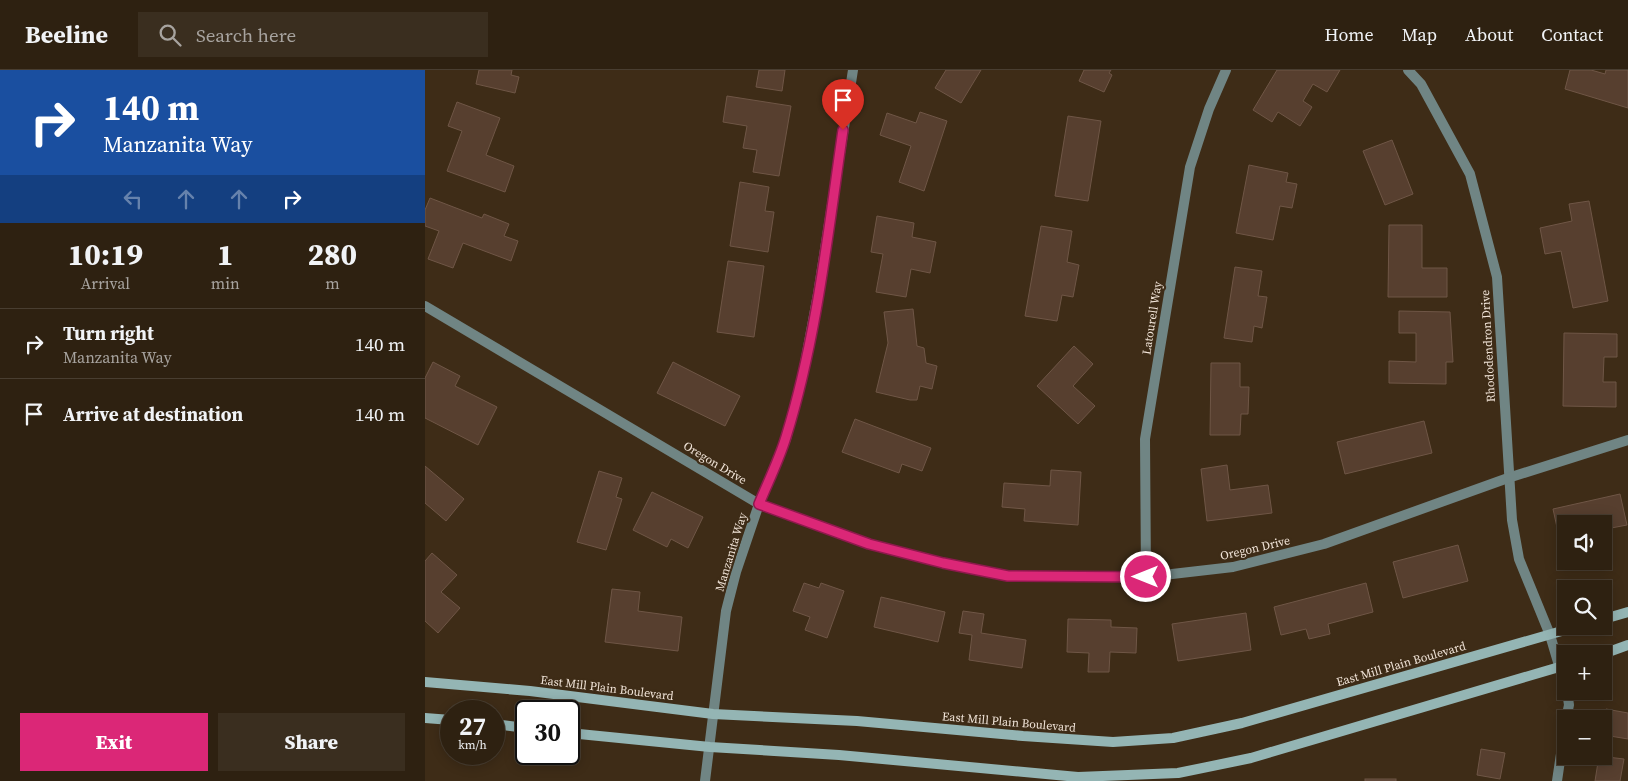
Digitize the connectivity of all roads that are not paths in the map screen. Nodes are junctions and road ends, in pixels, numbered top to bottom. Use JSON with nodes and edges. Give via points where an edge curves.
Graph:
{"nodes":[{"id":1,"x":853,"y":70,"type":"edge"},
{"id":2,"x":1226,"y":70,"type":"edge"},
{"id":3,"x":1408,"y":70,"type":"edge"},
{"id":4,"x":425,"y":306,"type":"edge"},
{"id":5,"x":1628,"y":440,"type":"edge"},
{"id":6,"x":1508,"y":478,"type":"junction"},
{"id":7,"x":759,"y":504,"type":"junction"},
{"id":8,"x":1146,"y":577,"type":"junction"},
{"id":9,"x":1628,"y":612,"type":"edge"},
{"id":10,"x":1612,"y":617,"type":"edge"},
{"id":11,"x":1557,"y":633,"type":"edge"},
{"id":12,"x":1550,"y":635,"type":"junction"},
{"id":13,"x":1628,"y":646,"type":"edge"},
{"id":14,"x":1612,"y":651,"type":"edge"},
{"id":15,"x":1557,"y":652,"type":"edge"},
{"id":16,"x":1557,"y":668,"type":"edge"},
{"id":17,"x":425,"y":682,"type":"edge"},
{"id":18,"x":713,"y":714,"type":"junction"},
{"id":19,"x":425,"y":718,"type":"edge"},
{"id":20,"x":440,"y":719,"type":"edge"},
{"id":21,"x":580,"y":734,"type":"edge"},
{"id":22,"x":710,"y":747,"type":"junction"},
{"id":23,"x":1559,"y":765,"type":"edge"},
{"id":24,"x":705,"y":781,"type":"edge"},
{"id":25,"x":1557,"y":781,"type":"edge"}],
"edges":[{"from":1,"to":7,"type":"street","name":"Manzanita Way","via":[[803,374],[786,439]]},
{"from":2,"to":8,"type":"street","name":"Latourell Way","via":[[1190,167],[1145,439]]},
{"from":3,"to":6,"type":"street","name":"Rhododendron Drive","via":[[1421,84],[1470,174],[1497,277]]},
{"from":4,"to":7,"type":"street","name":"Oregon Drive"},
{"from":5,"to":6,"type":"street","name":"Oregon Drive"},
{"from":6,"to":8,"type":"street","name":"Oregon Drive","via":[[1324,544],[1233,567]]},
{"from":6,"to":12,"type":"street","name":"Rhododendron Drive","via":[[1519,559]]},
{"from":7,"to":8,"type":"street","name":"Oregon Drive","via":[[869,544],[1008,576]]},
{"from":7,"to":18,"type":"street","name":"Manzanita Way","via":[[726,611]]},
{"from":9,"to":10,"type":"main road"},
{"from":11,"to":12,"type":"main road","name":"East Mill Plain Boulevard"},
{"from":12,"to":15,"type":"street","name":"Rhododendron Drive"},
{"from":12,"to":18,"type":"main road","name":"East Mill Plain Boulevard","via":[[1242,723],[1173,738],[1113,742],[857,721]]},
{"from":13,"to":14,"type":"main road"},
{"from":16,"to":22,"type":"main road","via":[[1251,758],[1178,773],[1078,777],[839,755]]},
{"from":17,"to":18,"type":"main road","name":"East Mill Plain Boulevard","via":[[530,690]]},
{"from":18,"to":22,"type":"street","name":"Manzanita Way"},
{"from":19,"to":20,"type":"main road"},
{"from":21,"to":22,"type":"main road"},
{"from":22,"to":24,"type":"street","name":"Manzanita Way"},
{"from":23,"to":25,"type":"street","name":"Rhododendron Drive"}]}
